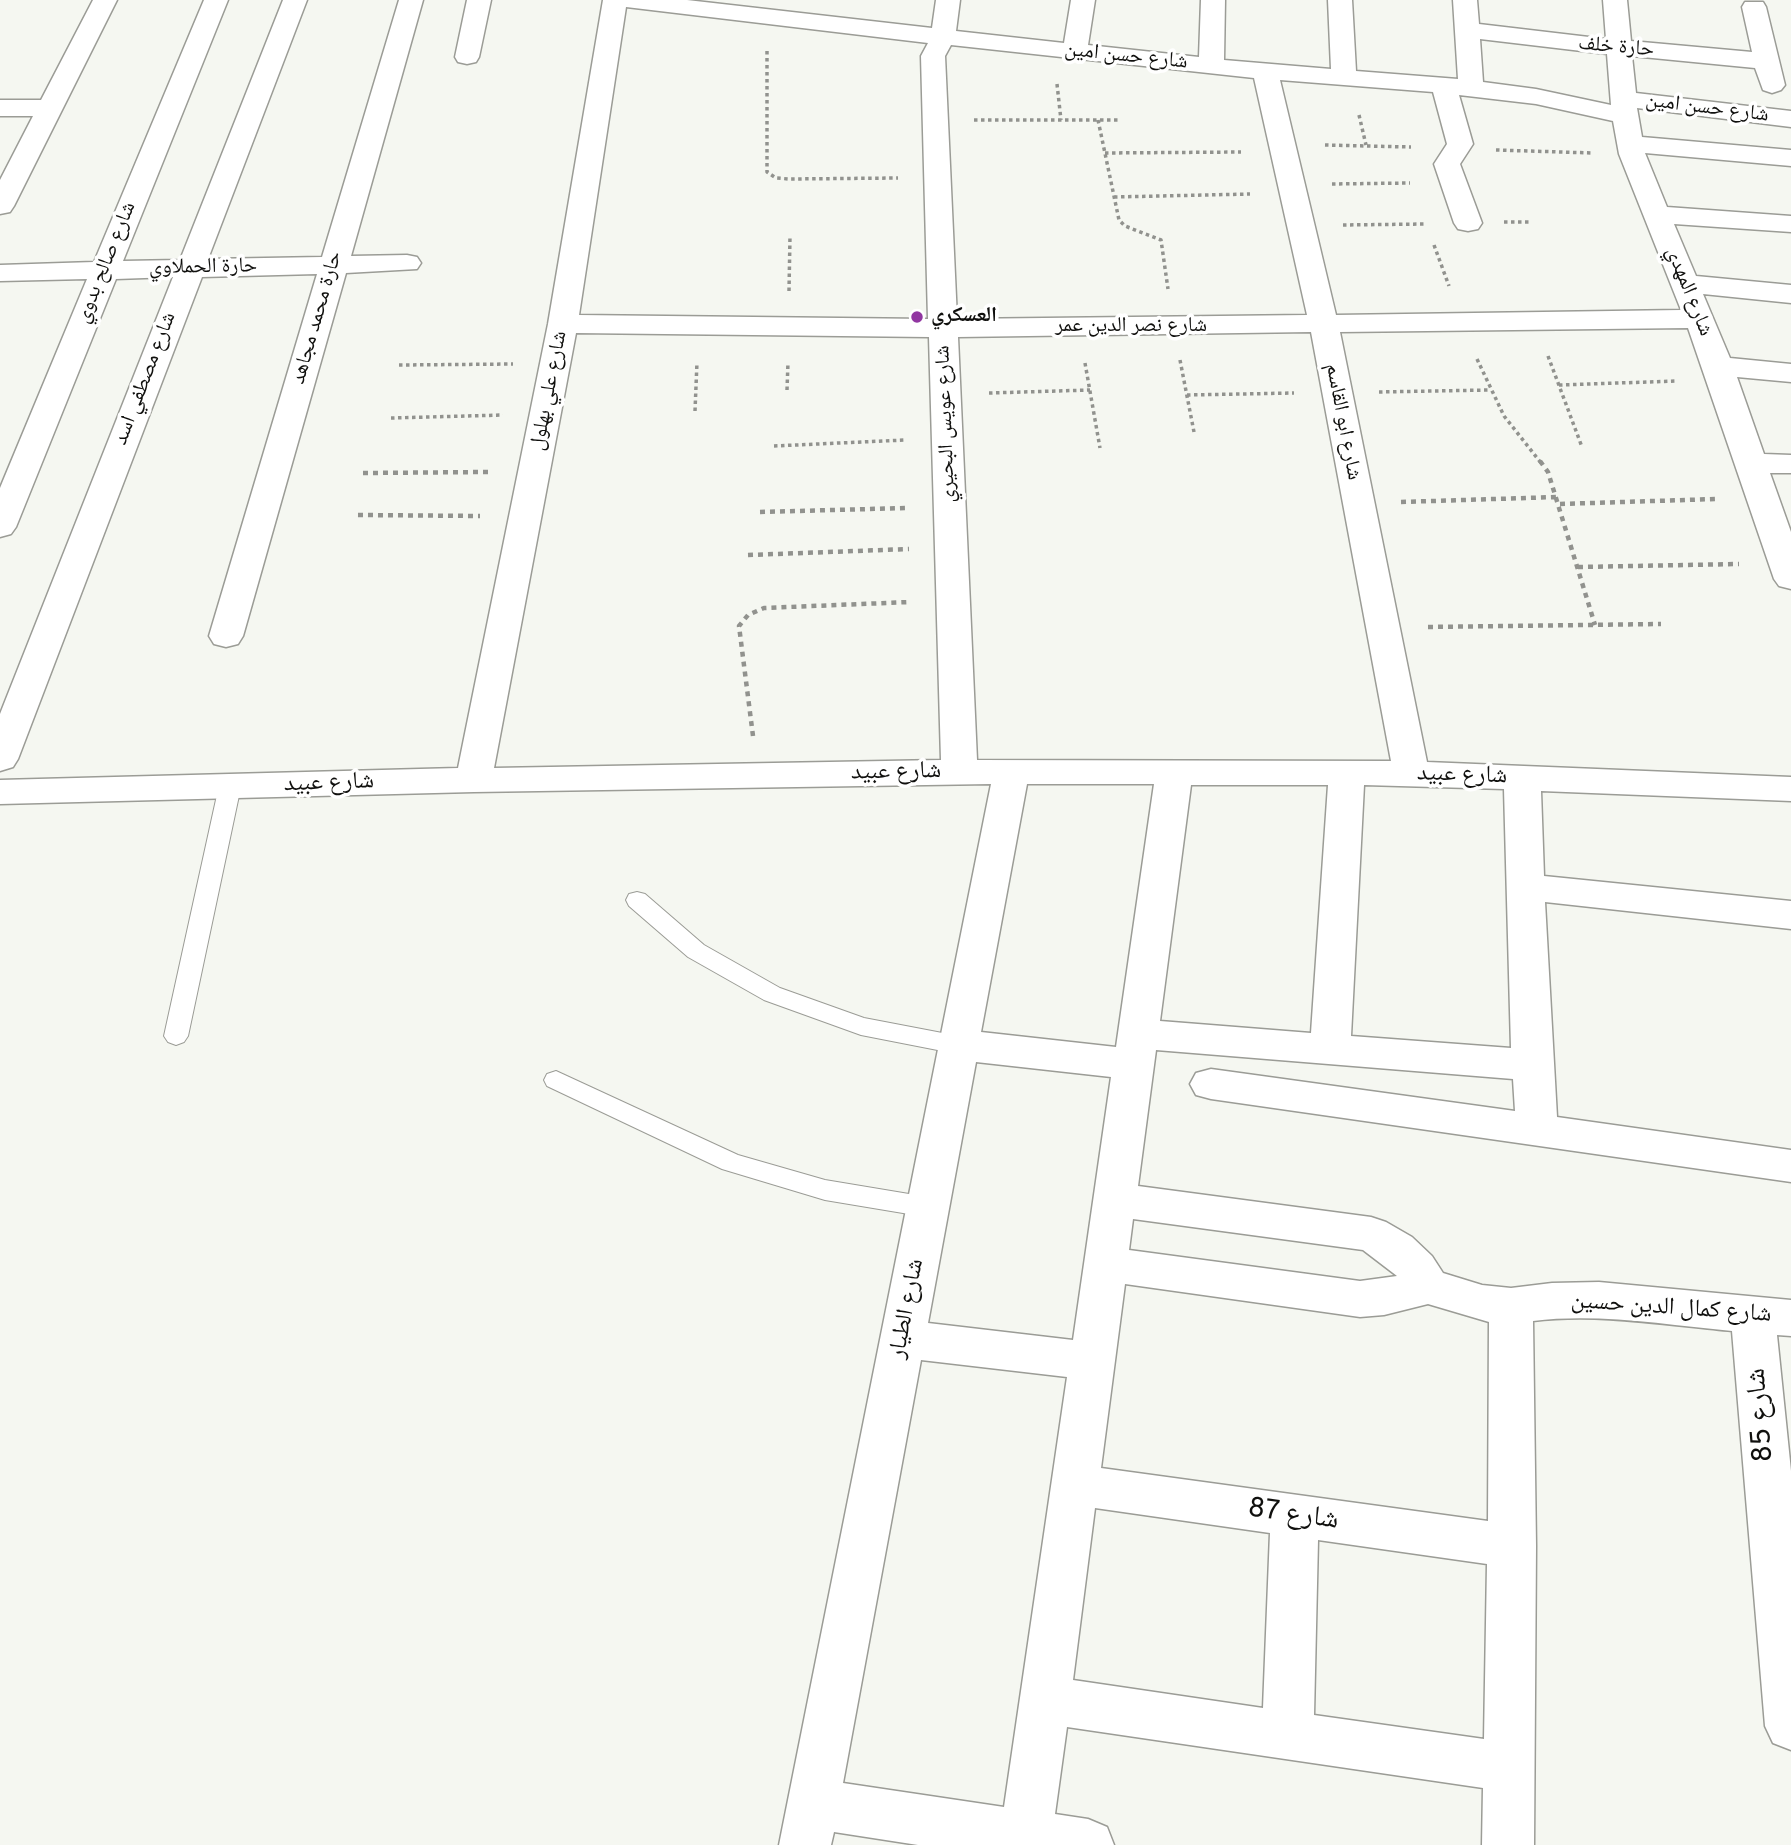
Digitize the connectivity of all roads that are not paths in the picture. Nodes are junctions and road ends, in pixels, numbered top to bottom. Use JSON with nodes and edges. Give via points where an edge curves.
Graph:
{"nodes":[{"id":1,"x":105,"y":0,"type":"edge"},
{"id":2,"x":216,"y":0,"type":"edge"},
{"id":3,"x":295,"y":0,"type":"edge"},
{"id":4,"x":411,"y":0,"type":"edge"},
{"id":5,"x":479,"y":0,"type":"edge"},
{"id":6,"x":615,"y":0,"type":"edge"},
{"id":7,"x":625,"y":0,"type":"edge"},
{"id":8,"x":948,"y":0,"type":"edge"},
{"id":9,"x":1083,"y":0,"type":"edge"},
{"id":10,"x":1213,"y":0,"type":"edge"},
{"id":11,"x":1340,"y":0,"type":"edge"},
{"id":12,"x":1465,"y":0,"type":"edge"},
{"id":13,"x":1615,"y":0,"type":"edge"},
{"id":14,"x":706,"y":5,"type":"edge"},
{"id":15,"x":1754,"y":7,"type":"dead end"},
{"id":16,"x":820,"y":11,"type":"edge"},
{"id":17,"x":1467,"y":30,"type":"junction"},
{"id":18,"x":943,"y":37,"type":"junction"},
{"id":19,"x":1619,"y":48,"type":"junction"},
{"id":20,"x":1075,"y":51,"type":"junction"},
{"id":21,"x":467,"y":57,"type":"dead end"},
{"id":22,"x":1211,"y":66,"type":"junction"},
{"id":23,"x":1775,"y":67,"type":"edge"},
{"id":24,"x":1265,"y":72,"type":"junction"},
{"id":25,"x":1344,"y":78,"type":"junction"},
{"id":26,"x":1444,"y":86,"type":"junction"},
{"id":27,"x":1471,"y":88,"type":"junction"},
{"id":28,"x":0,"y":108,"type":"edge"},
{"id":29,"x":52,"y":108,"type":"junction"},
{"id":30,"x":1625,"y":108,"type":"junction"},
{"id":31,"x":1785,"y":118,"type":"edge"},
{"id":32,"x":1631,"y":149,"type":"junction"},
{"id":33,"x":1791,"y":158,"type":"edge"},
{"id":34,"x":0,"y":206,"type":"edge"},
{"id":35,"x":1656,"y":214,"type":"junction"},
{"id":36,"x":1468,"y":223,"type":"road end"},
{"id":37,"x":1791,"y":224,"type":"edge"},
{"id":38,"x":407,"y":263,"type":"dead end"},
{"id":39,"x":333,"y":265,"type":"junction"},
{"id":40,"x":189,"y":269,"type":"junction"},
{"id":41,"x":104,"y":271,"type":"junction"},
{"id":42,"x":0,"y":273,"type":"edge"},
{"id":43,"x":1684,"y":283,"type":"junction"},
{"id":44,"x":1791,"y":294,"type":"edge"},
{"id":45,"x":1699,"y":320,"type":"junction"},
{"id":46,"x":564,"y":324,"type":"junction"},
{"id":47,"x":1324,"y":326,"type":"junction"},
{"id":48,"x":944,"y":328,"type":"junction"},
{"id":49,"x":1721,"y":373,"type":"junction"},
{"id":50,"x":1791,"y":373,"type":"edge"},
{"id":51,"x":1751,"y":463,"type":"junction"},
{"id":52,"x":1791,"y":464,"type":"edge"},
{"id":53,"x":1775,"y":513,"type":"edge"},
{"id":54,"x":0,"y":527,"type":"edge"},
{"id":55,"x":1789,"y":574,"type":"edge"},
{"id":56,"x":226,"y":636,"type":"dead end"},
{"id":57,"x":0,"y":759,"type":"edge"},
{"id":58,"x":959,"y":772,"type":"junction"},
{"id":59,"x":1010,"y":772,"type":"junction"},
{"id":60,"x":1174,"y":773,"type":"junction"},
{"id":61,"x":1347,"y":773,"type":"junction"},
{"id":62,"x":1411,"y":773,"type":"junction"},
{"id":63,"x":1522,"y":778,"type":"junction"},
{"id":64,"x":474,"y":780,"type":"junction"},
{"id":65,"x":230,"y":786,"type":"junction"},
{"id":66,"x":1791,"y":789,"type":"edge"},
{"id":67,"x":0,"y":792,"type":"edge"},
{"id":68,"x":1526,"y":887,"type":"junction"},
{"id":69,"x":637,"y":900,"type":"dead end"},
{"id":70,"x":1791,"y":915,"type":"edge"},
{"id":71,"x":176,"y":1036,"type":"dead end"},
{"id":72,"x":958,"y":1045,"type":"junction"},
{"id":73,"x":1136,"y":1049,"type":"junction"},
{"id":74,"x":1330,"y":1049,"type":"junction"},
{"id":75,"x":1532,"y":1065,"type":"junction"},
{"id":76,"x":556,"y":1080,"type":"dead end"},
{"id":77,"x":1210,"y":1084,"type":"dead end"},
{"id":78,"x":1537,"y":1130,"type":"junction"},
{"id":79,"x":1791,"y":1166,"type":"edge"},
{"id":80,"x":1115,"y":1200,"type":"junction"},
{"id":81,"x":927,"y":1207,"type":"junction"},
{"id":82,"x":1106,"y":1264,"type":"junction"},
{"id":83,"x":1428,"y":1286,"type":"junction"},
{"id":84,"x":1511,"y":1306,"type":"junction"},
{"id":85,"x":1772,"y":1316,"type":"edge"},
{"id":86,"x":902,"y":1339,"type":"junction"},
{"id":87,"x":1092,"y":1361,"type":"junction"},
{"id":88,"x":1075,"y":1486,"type":"junction"},
{"id":89,"x":1295,"y":1516,"type":"junction"},
{"id":90,"x":1512,"y":1546,"type":"junction"},
{"id":91,"x":1045,"y":1700,"type":"junction"},
{"id":92,"x":1791,"y":1726,"type":"edge"},
{"id":93,"x":1288,"y":1735,"type":"junction"},
{"id":94,"x":1508,"y":1767,"type":"junction"},
{"id":95,"x":809,"y":1824,"type":"edge"},
{"id":96,"x":1026,"y":1836,"type":"junction"},
{"id":97,"x":1088,"y":1845,"type":"edge"},
{"id":98,"x":1508,"y":1845,"type":"edge"}],
"edges":[{"from":1,"to":29,"type":"street"},
{"from":2,"to":41,"type":"street","name":"شارع صالح بدوي"},
{"from":3,"to":40,"type":"street","name":"شارع مصطفي اسد"},
{"from":4,"to":39,"type":"street","name":"حارة محمد مجاهد"},
{"from":5,"to":21,"type":"street"},
{"from":6,"to":46,"type":"street","name":"شارع علي بهلول"},
{"from":7,"to":14,"type":"street","name":"شارع حسن امين"},
{"from":8,"to":18,"type":"street","name":"شارع عويس البحيري"},
{"from":9,"to":20,"type":"street"},
{"from":10,"to":22,"type":"street"},
{"from":11,"to":25,"type":"street"},
{"from":12,"to":17,"type":"street"},
{"from":13,"to":19,"type":"street","name":"شارع المهدي"},
{"from":14,"to":16,"type":"street","name":"شارع حسن امين","via":[[767,16]]},
{"from":15,"to":23,"type":"street"},
{"from":16,"to":18,"type":"street","name":"شارع حسن امين"},
{"from":17,"to":19,"type":"street","name":"حارة خلف"},
{"from":17,"to":27,"type":"street"},
{"from":18,"to":20,"type":"street","name":"شارع حسن امين"},
{"from":18,"to":48,"type":"street","name":"شارع عويس البحيري","via":[[933,56]]},
{"from":19,"to":23,"type":"street","name":"حارة خلف"},
{"from":19,"to":30,"type":"street","name":"شارع المهدي"},
{"from":20,"to":22,"type":"street","name":"شارع حسن امين"},
{"from":22,"to":24,"type":"street","name":"شارع حسن امين"},
{"from":23,"to":31,"type":"street"},
{"from":24,"to":25,"type":"street","name":"شارع حسن امين"},
{"from":24,"to":47,"type":"street","name":"شارع ابو القاسم"},
{"from":25,"to":26,"type":"street","name":"شارع حسن امين"},
{"from":26,"to":27,"type":"street","name":"شارع حسن امين"},
{"from":26,"to":36,"type":"street","via":[[1459,149],[1447,164]]},
{"from":27,"to":30,"type":"street","name":"شارع حسن امين"},
{"from":28,"to":29,"type":"street"},
{"from":29,"to":34,"type":"street"},
{"from":30,"to":31,"type":"street","name":"شارع حسن امين"},
{"from":30,"to":32,"type":"street","name":"شارع المهدي"},
{"from":32,"to":33,"type":"street"},
{"from":32,"to":35,"type":"street","name":"شارع المهدي"},
{"from":35,"to":37,"type":"street"},
{"from":35,"to":43,"type":"street","name":"شارع المهدي"},
{"from":38,"to":39,"type":"street","name":"حارة الحملاوي"},
{"from":39,"to":40,"type":"street","name":"حارة الحملاوي"},
{"from":39,"to":56,"type":"street","name":"حارة محمد مجاهد"},
{"from":40,"to":41,"type":"street","name":"حارة الحملاوي"},
{"from":40,"to":57,"type":"street","name":"شارع مصطفي اسد"},
{"from":41,"to":42,"type":"street","name":"حارة الحملاوي"},
{"from":41,"to":54,"type":"street","name":"شارع صالح بدوي"},
{"from":43,"to":44,"type":"street"},
{"from":43,"to":45,"type":"street","name":"شارع المهدي"},
{"from":45,"to":47,"type":"street","name":"شارع نصر الدين عمر"},
{"from":45,"to":49,"type":"street","name":"شارع المهدي"},
{"from":46,"to":48,"type":"street","name":"شارع نصر الدين عمر"},
{"from":46,"to":64,"type":"street","name":"شارع علي بهلول"},
{"from":47,"to":48,"type":"street","name":"شارع نصر الدين عمر"},
{"from":47,"to":62,"type":"street","name":"شارع ابو القاسم"},
{"from":48,"to":58,"type":"street","name":"شارع عويس البحيري"},
{"from":49,"to":50,"type":"street"},
{"from":49,"to":51,"type":"street","name":"شارع المهدي"},
{"from":51,"to":52,"type":"street"},
{"from":51,"to":53,"type":"street","name":"شارع المهدي"},
{"from":53,"to":55,"type":"street","name":"شارع المهدي"},
{"from":58,"to":59,"type":"street","name":"شارع عبيد"},
{"from":58,"to":64,"type":"street","name":"شارع عبيد"},
{"from":59,"to":60,"type":"street","name":"شارع عبيد"},
{"from":59,"to":72,"type":"street","name":"شارع الطيار"},
{"from":60,"to":61,"type":"street","name":"شارع عبيد"},
{"from":60,"to":73,"type":"street"},
{"from":61,"to":62,"type":"street","name":"شارع عبيد"},
{"from":61,"to":74,"type":"street"},
{"from":62,"to":63,"type":"street","name":"شارع عبيد"},
{"from":63,"to":66,"type":"street","name":"شارع عبيد"},
{"from":63,"to":68,"type":"street"},
{"from":64,"to":65,"type":"street","name":"شارع عبيد"},
{"from":65,"to":67,"type":"street","name":"شارع عبيد"},
{"from":65,"to":71,"type":"lane"},
{"from":68,"to":70,"type":"street"},
{"from":68,"to":75,"type":"street"},
{"from":69,"to":72,"type":"lane","via":[[696,951],[772,994],[860,1026]]},
{"from":72,"to":73,"type":"street"},
{"from":72,"to":81,"type":"street","name":"شارع الطيار"},
{"from":73,"to":74,"type":"street"},
{"from":73,"to":80,"type":"street"},
{"from":74,"to":75,"type":"street"},
{"from":75,"to":78,"type":"street"},
{"from":76,"to":81,"type":"lane","via":[[731,1162],[825,1190]]},
{"from":77,"to":78,"type":"street"},
{"from":78,"to":79,"type":"street"},
{"from":80,"to":82,"type":"street"},
{"from":80,"to":83,"type":"street","via":[[1371,1234],[1416,1264]]},
{"from":81,"to":86,"type":"street","name":"شارع الطيار"},
{"from":82,"to":83,"type":"street","via":[[1360,1299]]},
{"from":82,"to":87,"type":"street"},
{"from":83,"to":84,"type":"street","name":"شارع كمال الدين حسين","via":[[1473,1301]]},
{"from":84,"to":85,"type":"street","name":"شارع كمال الدين حسين","via":[[1599,1300]]},
{"from":84,"to":90,"type":"street"},
{"from":85,"to":92,"type":"street","name":"شارع 85"},
{"from":86,"to":87,"type":"street"},
{"from":86,"to":95,"type":"street","name":"شارع الطيار"},
{"from":87,"to":88,"type":"street"},
{"from":88,"to":89,"type":"street","name":"شارع 87"},
{"from":88,"to":91,"type":"street"},
{"from":89,"to":90,"type":"street","name":"شارع 87"},
{"from":89,"to":93,"type":"street"},
{"from":90,"to":94,"type":"street"},
{"from":91,"to":93,"type":"street"},
{"from":91,"to":96,"type":"street"},
{"from":93,"to":94,"type":"street"},
{"from":94,"to":98,"type":"street"},
{"from":95,"to":96,"type":"street"},
{"from":96,"to":97,"type":"street"}]}
